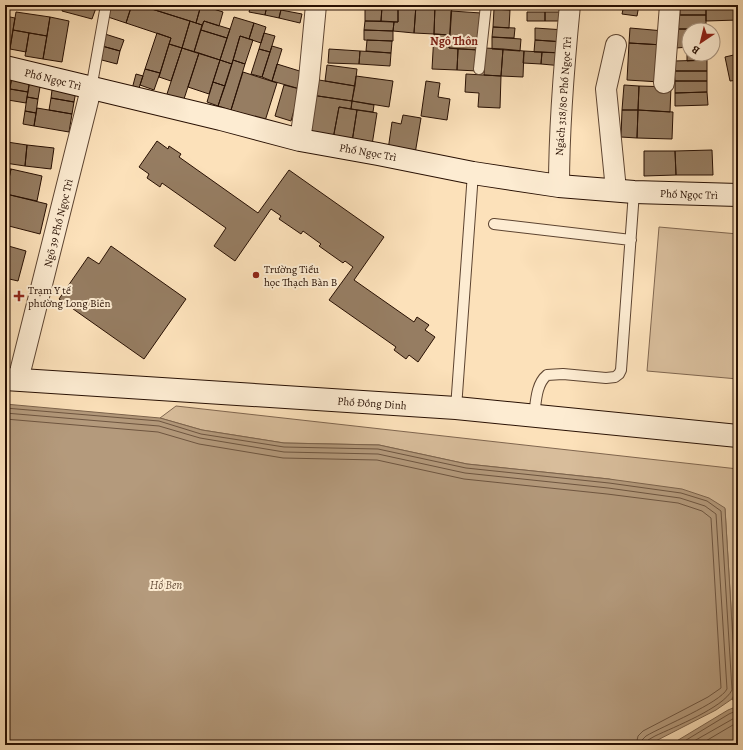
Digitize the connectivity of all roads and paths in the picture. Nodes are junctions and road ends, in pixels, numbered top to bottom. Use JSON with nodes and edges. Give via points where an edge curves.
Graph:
{"nodes":[{"id":1,"x":106,"y":5,"type":"edge"},
{"id":2,"x":316,"y":5,"type":"edge"},
{"id":3,"x":486,"y":5,"type":"edge"},
{"id":4,"x":570,"y":5,"type":"edge"},
{"id":5,"x":670,"y":5,"type":"edge"},
{"id":6,"x":616,"y":45,"type":"dead end"},
{"id":7,"x":5,"y":67,"type":"edge"},
{"id":8,"x":479,"y":69,"type":"dead end"},
{"id":9,"x":664,"y":83,"type":"dead end"},
{"id":10,"x":91,"y":89,"type":"junction"},
{"id":11,"x":300,"y":140,"type":"junction"},
{"id":12,"x":474,"y":173,"type":"junction"},
{"id":13,"x":559,"y":186,"type":"junction"},
{"id":14,"x":625,"y":191,"type":"junction"},
{"id":15,"x":738,"y":195,"type":"edge"},
{"id":16,"x":494,"y":224,"type":"dead end"},
{"id":17,"x":631,"y":240,"type":"junction"},
{"id":18,"x":12,"y":379,"type":"edge"},
{"id":19,"x":456,"y":408,"type":"junction"},
{"id":20,"x":534,"y":416,"type":"junction"},
{"id":21,"x":738,"y":436,"type":"edge"}],
"edges":[{"from":1,"to":10,"type":"lane"},
{"from":2,"to":11,"type":"street"},
{"from":3,"to":8,"type":"lane"},
{"from":4,"to":13,"type":"street","name":"Ngách 318/80 Phố Ngọc Trì","via":[[559,146]]},
{"from":5,"to":9,"type":"street"},
{"from":6,"to":14,"type":"street","via":[[606,90]]},
{"from":7,"to":10,"type":"street","name":"Phố Ngọc Trì"},
{"from":10,"to":11,"type":"street","name":"Phố Ngọc Trì"},
{"from":10,"to":18,"type":"street","name":"Ngõ 39 Phố Ngọc Trì"},
{"from":11,"to":12,"type":"street","name":"Phố Ngọc Trì"},
{"from":12,"to":13,"type":"street","name":"Phố Ngọc Trì"},
{"from":12,"to":19,"type":"lane"},
{"from":13,"to":14,"type":"street","name":"Phố Ngọc Trì"},
{"from":14,"to":15,"type":"street","name":"Phố Ngọc Trì"},
{"from":14,"to":17,"type":"lane"},
{"from":16,"to":17,"type":"lane"},
{"from":17,"to":20,"type":"lane","via":[[619,374],[606,378],[547,375],[541,381]]},
{"from":18,"to":19,"type":"street","name":"Phố Đồng Dinh"},
{"from":19,"to":20,"type":"street","name":"Phố Đồng Dinh"},
{"from":20,"to":21,"type":"street","name":"Phố Đồng Dinh"}]}
